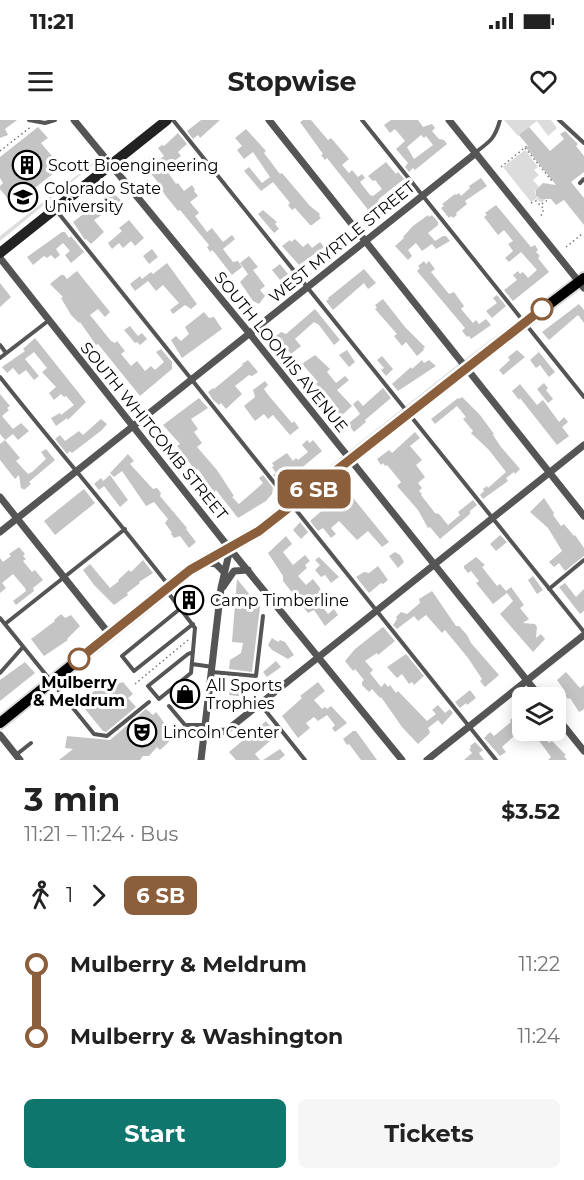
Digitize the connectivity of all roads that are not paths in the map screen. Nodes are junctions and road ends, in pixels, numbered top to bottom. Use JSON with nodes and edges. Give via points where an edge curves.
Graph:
{"nodes":[{"id":1,"x":29,"y":120,"type":"edge"},
{"id":2,"x":55,"y":120,"type":"edge"},
{"id":3,"x":74,"y":120,"type":"edge"},
{"id":4,"x":167,"y":120,"type":"edge"},
{"id":5,"x":173,"y":120,"type":"edge"},
{"id":6,"x":269,"y":120,"type":"edge"},
{"id":7,"x":362,"y":120,"type":"edge"},
{"id":8,"x":449,"y":120,"type":"edge"},
{"id":9,"x":500,"y":120,"type":"edge"},
{"id":10,"x":559,"y":120,"type":"edge"},
{"id":11,"x":584,"y":143,"type":"edge"},
{"id":12,"x":476,"y":153,"type":"junction"},
{"id":13,"x":111,"y":164,"type":"junction"},
{"id":14,"x":423,"y":195,"type":"junction"},
{"id":15,"x":55,"y":209,"type":"junction"},
{"id":16,"x":365,"y":241,"type":"junction"},
{"id":17,"x":0,"y":253,"type":"edge"},
{"id":18,"x":0,"y":258,"type":"edge"},
{"id":19,"x":582,"y":282,"type":"edge"},
{"id":20,"x":307,"y":287,"type":"junction"},
{"id":21,"x":48,"y":321,"type":"junction"},
{"id":22,"x":525,"y":322,"type":"junction"},
{"id":23,"x":250,"y":334,"type":"junction"},
{"id":24,"x":0,"y":345,"type":"edge"},
{"id":25,"x":6,"y":353,"type":"junction"},
{"id":26,"x":0,"y":358,"type":"edge"},
{"id":27,"x":465,"y":368,"type":"junction"},
{"id":28,"x":0,"y":377,"type":"edge"},
{"id":29,"x":192,"y":381,"type":"junction"},
{"id":30,"x":584,"y":397,"type":"edge"},
{"id":31,"x":408,"y":414,"type":"junction"},
{"id":32,"x":134,"y":427,"type":"junction"},
{"id":33,"x":584,"y":445,"type":"edge"},
{"id":34,"x":351,"y":459,"type":"junction"},
{"id":35,"x":77,"y":471,"type":"junction"},
{"id":36,"x":549,"y":473,"type":"junction"},
{"id":37,"x":0,"y":497,"type":"edge"},
{"id":38,"x":292,"y":506,"type":"junction"},
{"id":39,"x":584,"y":516,"type":"edge"},
{"id":40,"x":17,"y":518,"type":"junction"},
{"id":41,"x":492,"y":518,"type":"junction"},
{"id":42,"x":125,"y":529,"type":"junction"},
{"id":43,"x":0,"y":532,"type":"edge"},
{"id":44,"x":230,"y":549,"type":"junction"},
{"id":45,"x":584,"y":560,"type":"edge"},
{"id":46,"x":205,"y":562,"type":"junction"},
{"id":47,"x":435,"y":564,"type":"junction"},
{"id":48,"x":248,"y":570,"type":"junction"},
{"id":49,"x":224,"y":572,"type":"junction"},
{"id":50,"x":64,"y":577,"type":"junction"},
{"id":51,"x":168,"y":588,"type":"junction"},
{"id":52,"x":221,"y":588,"type":"junction"},
{"id":53,"x":549,"y":589,"type":"junction"},
{"id":54,"x":181,"y":608,"type":"junction"},
{"id":55,"x":377,"y":610,"type":"junction"},
{"id":56,"x":263,"y":616,"type":"dead end"},
{"id":57,"x":0,"y":618,"type":"edge"},
{"id":58,"x":5,"y":624,"type":"junction"},
{"id":59,"x":193,"y":624,"type":"junction"},
{"id":60,"x":584,"y":634,"type":"edge"},
{"id":61,"x":110,"y":635,"type":"junction"},
{"id":62,"x":23,"y":647,"type":"junction"},
{"id":63,"x":193,"y":652,"type":"junction"},
{"id":64,"x":319,"y":657,"type":"junction"},
{"id":65,"x":192,"y":664,"type":"junction"},
{"id":66,"x":212,"y":669,"type":"junction"},
{"id":67,"x":0,"y":673,"type":"edge"},
{"id":68,"x":527,"y":680,"type":"junction"},
{"id":69,"x":51,"y":682,"type":"junction"},
{"id":70,"x":532,"y":687,"type":"edge"},
{"id":71,"x":149,"y":702,"type":"dead end"},
{"id":72,"x":260,"y":704,"type":"junction"},
{"id":73,"x":169,"y":706,"type":"dead end"},
{"id":74,"x":0,"y":723,"type":"edge"},
{"id":75,"x":469,"y":726,"type":"junction"},
{"id":76,"x":205,"y":728,"type":"junction"},
{"id":77,"x":566,"y":729,"type":"edge"},
{"id":78,"x":0,"y":735,"type":"edge"},
{"id":79,"x":31,"y":743,"type":"dead end"},
{"id":80,"x":584,"y":751,"type":"edge"},
{"id":81,"x":18,"y":758,"type":"edge"},
{"id":82,"x":201,"y":760,"type":"edge"},
{"id":83,"x":305,"y":760,"type":"edge"},
{"id":84,"x":402,"y":760,"type":"edge"},
{"id":85,"x":427,"y":760,"type":"edge"},
{"id":86,"x":496,"y":760,"type":"edge"}],
"edges":[{"from":1,"to":2,"type":"lane"},
{"from":3,"to":13,"type":"street","name":"SOUTH LOOMIS AVENUE"},
{"from":4,"to":13,"type":"main road"},
{"from":5,"to":20,"type":"lane"},
{"from":6,"to":16,"type":"street"},
{"from":7,"to":14,"type":"lane"},
{"from":8,"to":12,"type":"street"},
{"from":9,"to":12,"type":"lane","via":[[498,131]]},
{"from":10,"to":11,"type":"lane"},
{"from":12,"to":14,"type":"street","name":"WEST MYRTLE STREET"},
{"from":12,"to":19,"type":"street"},
{"from":13,"to":15,"type":"main road"},
{"from":13,"to":23,"type":"street","name":"SOUTH LOOMIS AVENUE"},
{"from":14,"to":16,"type":"street","name":"WEST MYRTLE STREET"},
{"from":14,"to":22,"type":"lane"},
{"from":15,"to":17,"type":"main road"},
{"from":15,"to":29,"type":"lane"},
{"from":16,"to":20,"type":"street","name":"WEST MYRTLE STREET"},
{"from":16,"to":27,"type":"street"},
{"from":18,"to":21,"type":"street","name":"SOUTH WHITCOMB STREET"},
{"from":19,"to":22,"type":"main road"},
{"from":20,"to":23,"type":"street","name":"WEST MYRTLE STREET"},
{"from":20,"to":31,"type":"lane"},
{"from":21,"to":25,"type":"lane"},
{"from":21,"to":32,"type":"street","name":"SOUTH WHITCOMB STREET"},
{"from":22,"to":27,"type":"main road"},
{"from":22,"to":30,"type":"lane"},
{"from":23,"to":29,"type":"street","name":"WEST MYRTLE STREET"},
{"from":23,"to":34,"type":"street","name":"SOUTH LOOMIS AVENUE"},
{"from":24,"to":25,"type":"lane"},
{"from":25,"to":26,"type":"lane"},
{"from":27,"to":31,"type":"main road"},
{"from":27,"to":36,"type":"street"},
{"from":28,"to":35,"type":"lane"},
{"from":29,"to":32,"type":"street","name":"WEST MYRTLE STREET"},
{"from":29,"to":38,"type":"lane"},
{"from":31,"to":34,"type":"main road"},
{"from":31,"to":41,"type":"lane"},
{"from":32,"to":35,"type":"street","name":"WEST MYRTLE STREET"},
{"from":32,"to":44,"type":"street","name":"SOUTH WHITCOMB STREET"},
{"from":33,"to":36,"type":"street"},
{"from":34,"to":38,"type":"main road"},
{"from":34,"to":47,"type":"street","name":"SOUTH LOOMIS AVENUE"},
{"from":35,"to":40,"type":"street","name":"WEST MYRTLE STREET"},
{"from":35,"to":42,"type":"lane"},
{"from":36,"to":39,"type":"street"},
{"from":36,"to":41,"type":"street"},
{"from":37,"to":40,"type":"street"},
{"from":38,"to":44,"type":"main road"},
{"from":38,"to":55,"type":"lane"},
{"from":40,"to":43,"type":"street","name":"WEST MYRTLE STREET"},
{"from":40,"to":50,"type":"street"},
{"from":41,"to":47,"type":"street"},
{"from":41,"to":53,"type":"lane"},
{"from":42,"to":50,"type":"lane"},
{"from":42,"to":51,"type":"lane"},
{"from":44,"to":46,"type":"main road"},
{"from":44,"to":48,"type":"street","name":"SOUTH WHITCOMB STREET"},
{"from":44,"to":49,"type":"street"},
{"from":45,"to":53,"type":"lane"},
{"from":46,"to":49,"type":"street","via":[[216,564]]},
{"from":46,"to":51,"type":"main road"},
{"from":47,"to":55,"type":"street"},
{"from":47,"to":68,"type":"street","name":"SOUTH LOOMIS AVENUE"},
{"from":48,"to":52,"type":"street","via":[[234,571]]},
{"from":48,"to":64,"type":"street","name":"SOUTH WHITCOMB STREET"},
{"from":49,"to":52,"type":"street"},
{"from":50,"to":58,"type":"lane"},
{"from":50,"to":61,"type":"street"},
{"from":51,"to":54,"type":"lane"},
{"from":51,"to":61,"type":"main road"},
{"from":52,"to":66,"type":"street"},
{"from":53,"to":60,"type":"lane"},
{"from":54,"to":59,"type":"lane"},
{"from":54,"to":59,"type":"lane","via":[[122,656],[134,671]]},
{"from":55,"to":64,"type":"street"},
{"from":55,"to":75,"type":"lane"},
{"from":56,"to":66,"type":"lane","via":[[256,676]]},
{"from":57,"to":58,"type":"lane"},
{"from":58,"to":62,"type":"lane"},
{"from":59,"to":63,"type":"lane"},
{"from":60,"to":68,"type":"street"},
{"from":61,"to":69,"type":"main road"},
{"from":62,"to":67,"type":"lane"},
{"from":62,"to":69,"type":"lane"},
{"from":63,"to":65,"type":"lane"},
{"from":63,"to":65,"type":"lane","via":[[148,686],[159,699],[190,675]]},
{"from":64,"to":72,"type":"street"},
{"from":64,"to":84,"type":"street","name":"SOUTH WHITCOMB STREET"},
{"from":65,"to":66,"type":"lane"},
{"from":66,"to":76,"type":"street"},
{"from":68,"to":70,"type":"street","name":"SOUTH LOOMIS AVENUE"},
{"from":68,"to":75,"type":"street"},
{"from":69,"to":71,"type":"lane","via":[[94,734],[107,736]]},
{"from":69,"to":74,"type":"main road"},
{"from":72,"to":76,"type":"street","via":[[226,732]]},
{"from":72,"to":83,"type":"lane"},
{"from":73,"to":76,"type":"lane","via":[[185,726]]},
{"from":75,"to":85,"type":"street"},
{"from":75,"to":86,"type":"lane"},
{"from":76,"to":82,"type":"street"},
{"from":77,"to":80,"type":"street"},
{"from":78,"to":81,"type":"street"},
{"from":79,"to":81,"type":"lane"}]}
